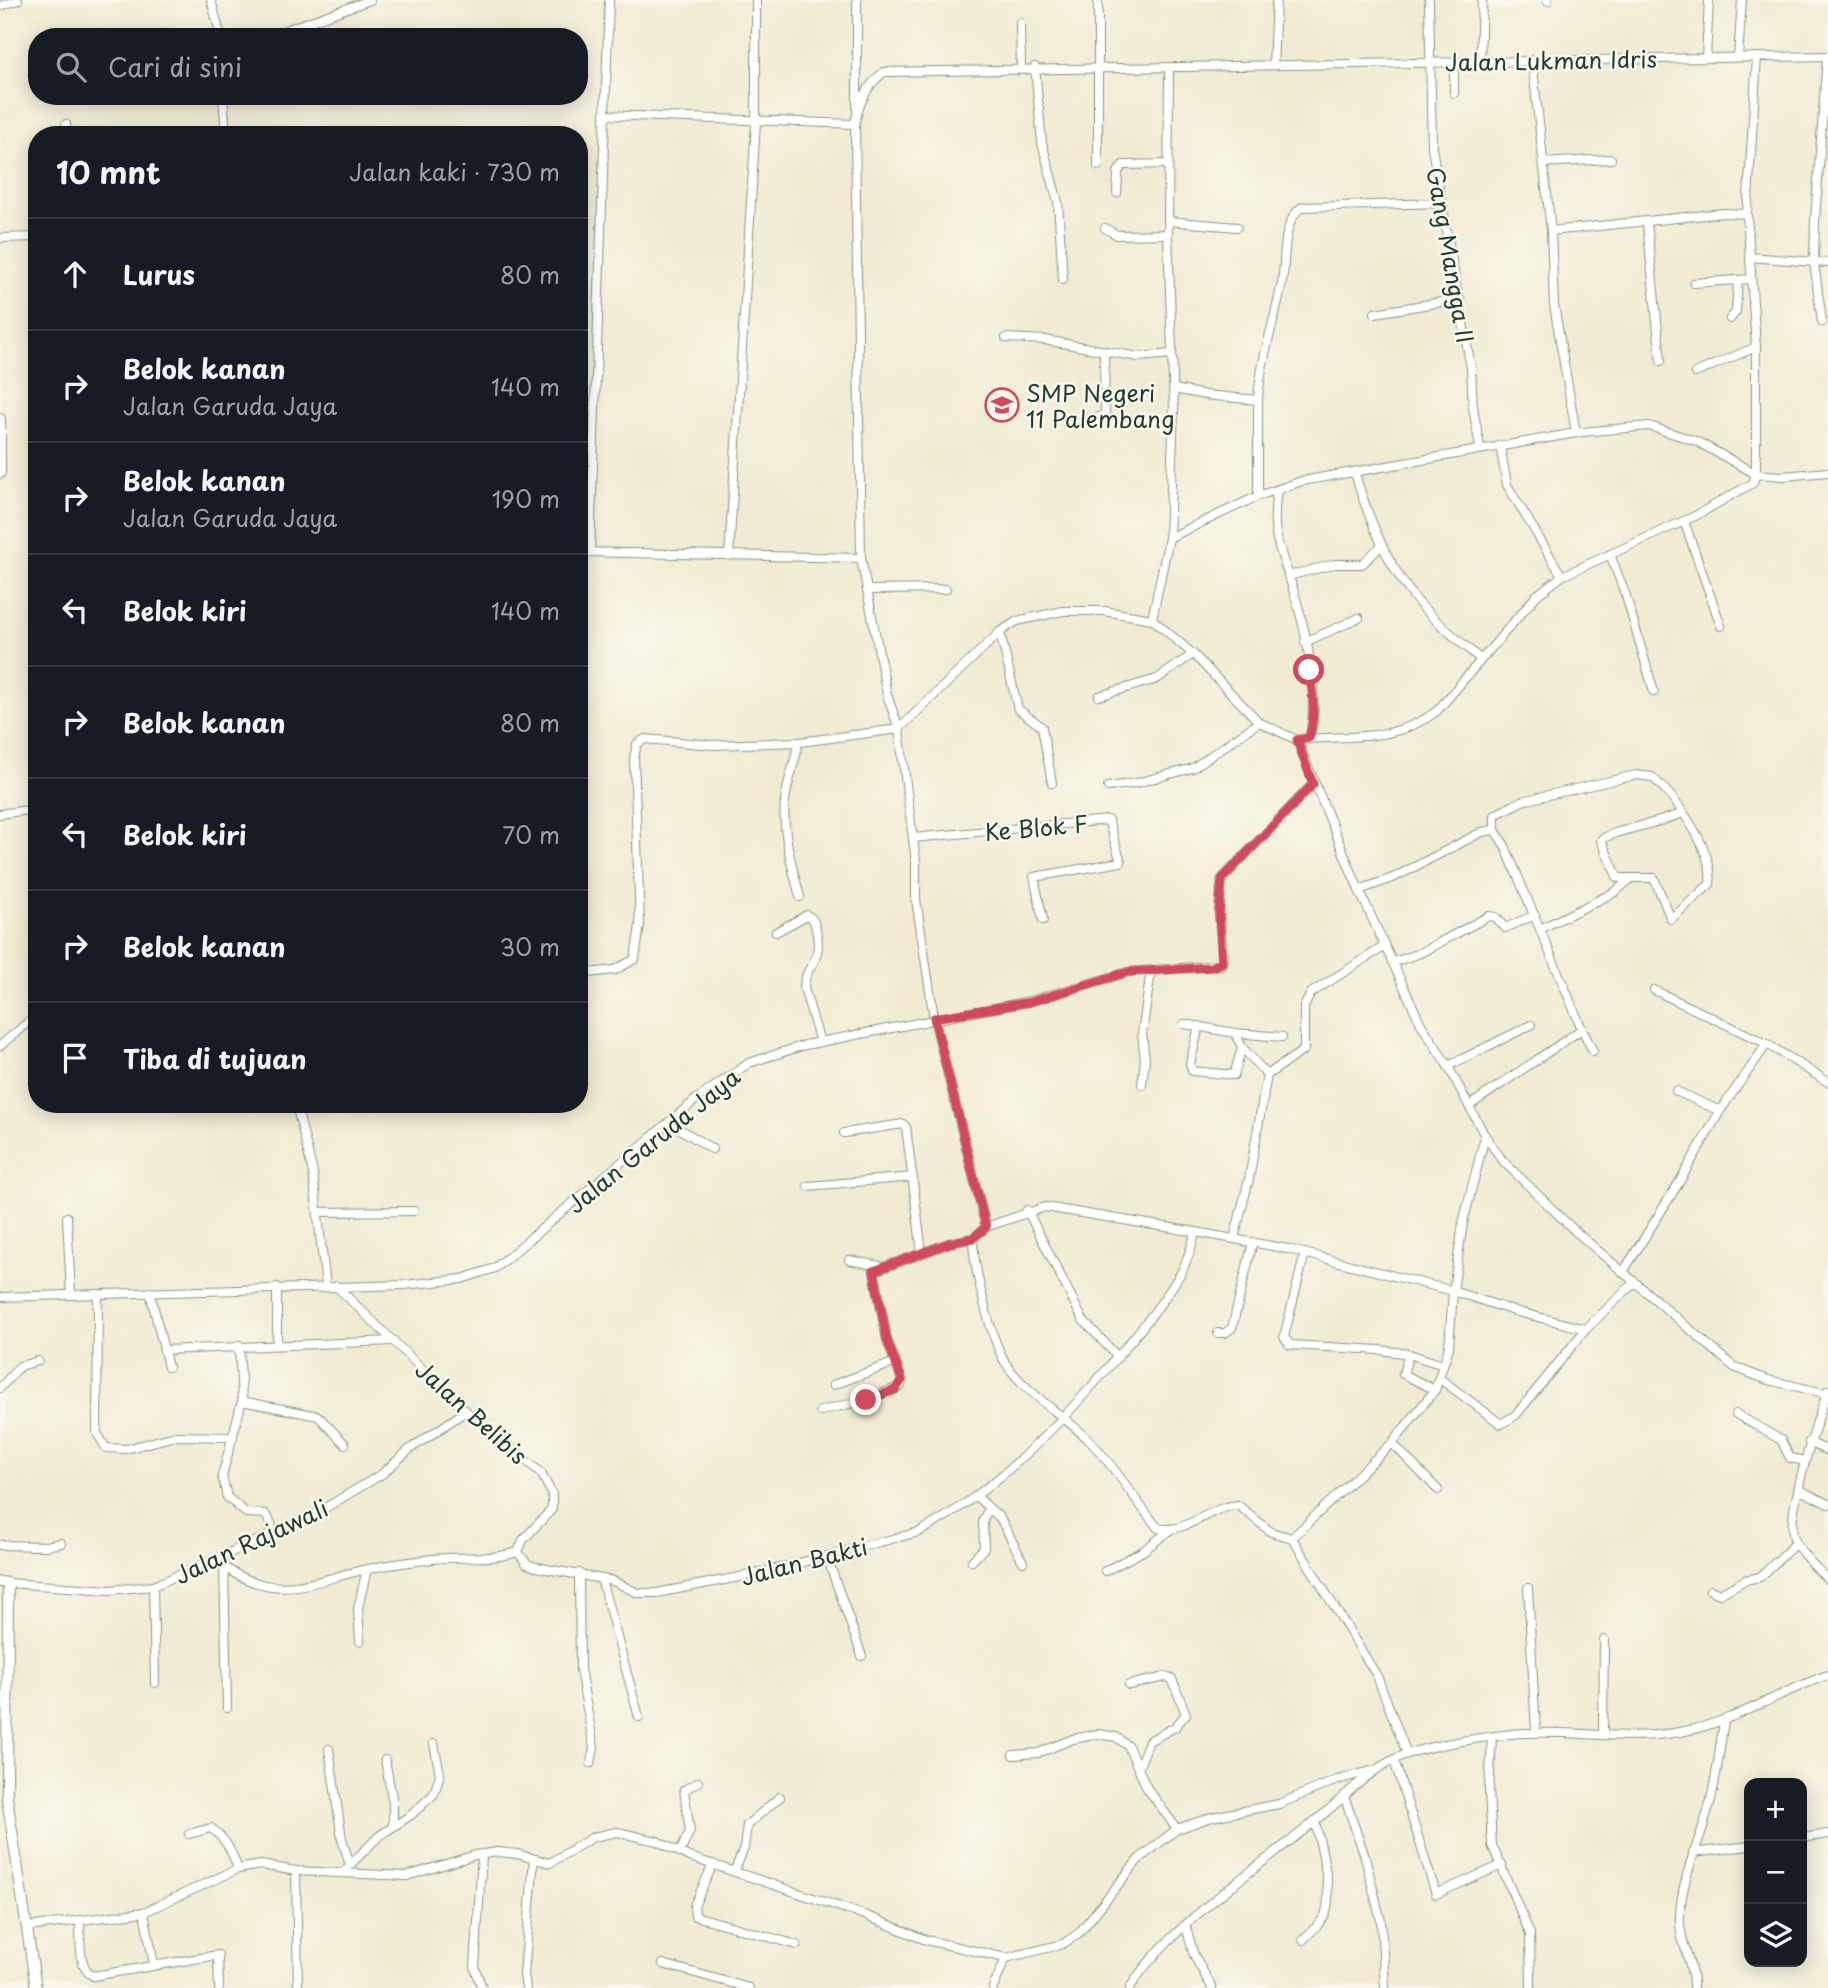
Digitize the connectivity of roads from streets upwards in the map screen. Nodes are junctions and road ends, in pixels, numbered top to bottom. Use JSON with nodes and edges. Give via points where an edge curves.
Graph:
{"nodes":[{"id":1,"x":18,"y":0,"type":"edge"},
{"id":2,"x":211,"y":0,"type":"edge"},
{"id":3,"x":370,"y":0,"type":"edge"},
{"id":4,"x":609,"y":0,"type":"edge"},
{"id":5,"x":756,"y":0,"type":"edge"},
{"id":6,"x":857,"y":0,"type":"edge"},
{"id":7,"x":1098,"y":0,"type":"edge"},
{"id":8,"x":1276,"y":0,"type":"edge"},
{"id":9,"x":1429,"y":0,"type":"edge"},
{"id":10,"x":1482,"y":0,"type":"edge"},
{"id":11,"x":1709,"y":0,"type":"edge"},
{"id":12,"x":1742,"y":0,"type":"edge"},
{"id":13,"x":0,"y":6,"type":"edge"},
{"id":14,"x":1020,"y":23,"type":"dead end"},
{"id":15,"x":219,"y":28,"type":"edge"},
{"id":16,"x":291,"y":28,"type":"edge"},
{"id":17,"x":1828,"y":56,"type":"edge"},
{"id":18,"x":1738,"y":57,"type":"junction"},
{"id":19,"x":1757,"y":57,"type":"junction"},
{"id":20,"x":1706,"y":58,"type":"junction"},
{"id":21,"x":1532,"y":60,"type":"junction"},
{"id":22,"x":1480,"y":61,"type":"junction"},
{"id":23,"x":1432,"y":62,"type":"junction"},
{"id":24,"x":1454,"y":62,"type":"junction"},
{"id":25,"x":1273,"y":64,"type":"junction"},
{"id":26,"x":1035,"y":67,"type":"junction"},
{"id":27,"x":1096,"y":67,"type":"junction"},
{"id":28,"x":1169,"y":67,"type":"junction"},
{"id":29,"x":1021,"y":68,"type":"junction"},
{"id":30,"x":1454,"y":93,"type":"dead end"},
{"id":31,"x":224,"y":105,"type":"edge"},
{"id":32,"x":856,"y":114,"type":"junction"},
{"id":33,"x":606,"y":115,"type":"junction"},
{"id":34,"x":756,"y":122,"type":"junction"},
{"id":35,"x":855,"y":124,"type":"junction"},
{"id":36,"x":225,"y":126,"type":"edge"},
{"id":37,"x":1611,"y":159,"type":"dead end"},
{"id":38,"x":1824,"y":161,"type":"edge"},
{"id":39,"x":1542,"y":163,"type":"junction"},
{"id":40,"x":1168,"y":164,"type":"junction"},
{"id":41,"x":1098,"y":166,"type":"dead end"},
{"id":42,"x":1117,"y":193,"type":"dead end"},
{"id":43,"x":1443,"y":203,"type":"junction"},
{"id":44,"x":1747,"y":214,"type":"junction"},
{"id":45,"x":1168,"y":220,"type":"junction"},
{"id":46,"x":1647,"y":222,"type":"junction"},
{"id":47,"x":1237,"y":227,"type":"dead end"},
{"id":48,"x":1105,"y":228,"type":"dead end"},
{"id":49,"x":1550,"y":231,"type":"junction"},
{"id":50,"x":1168,"y":234,"type":"junction"},
{"id":51,"x":0,"y":237,"type":"edge"},
{"id":52,"x":28,"y":237,"type":"edge"},
{"id":53,"x":1749,"y":257,"type":"junction"},
{"id":54,"x":1814,"y":262,"type":"junction"},
{"id":55,"x":1828,"y":263,"type":"edge"},
{"id":56,"x":1751,"y":279,"type":"junction"},
{"id":57,"x":1063,"y":280,"type":"dead end"},
{"id":58,"x":1738,"y":280,"type":"junction"},
{"id":59,"x":1695,"y":283,"type":"dead end"},
{"id":60,"x":1460,"y":299,"type":"junction"},
{"id":61,"x":1375,"y":313,"type":"dead end"},
{"id":62,"x":1730,"y":319,"type":"dead end"},
{"id":63,"x":1822,"y":322,"type":"dead end"},
{"id":64,"x":1006,"y":338,"type":"dead end"},
{"id":65,"x":1756,"y":347,"type":"junction"},
{"id":66,"x":1104,"y":353,"type":"junction"},
{"id":67,"x":1172,"y":354,"type":"junction"},
{"id":68,"x":1661,"y":361,"type":"dead end"},
{"id":69,"x":1695,"y":373,"type":"dead end"},
{"id":70,"x":1174,"y":388,"type":"junction"},
{"id":71,"x":1258,"y":400,"type":"junction"},
{"id":72,"x":0,"y":419,"type":"edge"},
{"id":73,"x":1083,"y":420,"type":"dead end"},
{"id":74,"x":1576,"y":433,"type":"junction"},
{"id":75,"x":1500,"y":445,"type":"junction"},
{"id":76,"x":1480,"y":448,"type":"junction"},
{"id":77,"x":1828,"y":472,"type":"edge"},
{"id":78,"x":0,"y":473,"type":"edge"},
{"id":79,"x":1355,"y":474,"type":"junction"},
{"id":80,"x":1756,"y":474,"type":"junction"},
{"id":81,"x":1277,"y":490,"type":"junction"},
{"id":82,"x":1258,"y":496,"type":"junction"},
{"id":83,"x":1684,"y":521,"type":"junction"},
{"id":84,"x":1169,"y":538,"type":"junction"},
{"id":85,"x":1382,"y":545,"type":"junction"},
{"id":86,"x":590,"y":552,"type":"joint"},
{"id":87,"x":1610,"y":554,"type":"junction"},
{"id":88,"x":729,"y":556,"type":"junction"},
{"id":89,"x":861,"y":558,"type":"junction"},
{"id":90,"x":1288,"y":576,"type":"junction"},
{"id":91,"x":1562,"y":576,"type":"junction"},
{"id":92,"x":946,"y":589,"type":"dead end"},
{"id":93,"x":867,"y":590,"type":"junction"},
{"id":94,"x":1359,"y":618,"type":"dead end"},
{"id":95,"x":1152,"y":619,"type":"junction"},
{"id":96,"x":1721,"y":626,"type":"dead end"},
{"id":97,"x":1000,"y":632,"type":"junction"},
{"id":98,"x":1305,"y":642,"type":"junction"},
{"id":99,"x":1193,"y":654,"type":"junction"},
{"id":100,"x":1480,"y":659,"type":"junction"},
{"id":101,"x":1654,"y":692,"type":"dead end"},
{"id":102,"x":1099,"y":696,"type":"dead end"},
{"id":103,"x":1259,"y":722,"type":"junction"},
{"id":104,"x":900,"y":729,"type":"junction"},
{"id":105,"x":1309,"y":738,"type":"junction"},
{"id":106,"x":1297,"y":740,"type":"junction"},
{"id":107,"x":798,"y":742,"type":"junction"},
{"id":108,"x":1052,"y":783,"type":"dead end"},
{"id":109,"x":1313,"y":784,"type":"junction"},
{"id":110,"x":1108,"y":786,"type":"dead end"},
{"id":111,"x":28,"y":810,"type":"edge"},
{"id":112,"x":1682,"y":813,"type":"junction"},
{"id":113,"x":0,"y":814,"type":"edge"},
{"id":114,"x":1494,"y":830,"type":"junction"},
{"id":115,"x":913,"y":838,"type":"junction"},
{"id":116,"x":1629,"y":880,"type":"junction"},
{"id":117,"x":1359,"y":890,"type":"junction"},
{"id":118,"x":800,"y":897,"type":"dead end"},
{"id":119,"x":1535,"y":915,"type":"junction"},
{"id":120,"x":1043,"y":920,"type":"dead end"},
{"id":121,"x":1541,"y":929,"type":"junction"},
{"id":122,"x":776,"y":932,"type":"dead end"},
{"id":123,"x":1385,"y":946,"type":"junction"},
{"id":124,"x":1394,"y":962,"type":"junction"},
{"id":125,"x":1151,"y":971,"type":"junction"},
{"id":126,"x":588,"y":973,"type":"edge"},
{"id":127,"x":1654,"y":990,"type":"dead end"},
{"id":128,"x":934,"y":1018,"type":"junction"},
{"id":129,"x":28,"y":1022,"type":"edge"},
{"id":130,"x":1184,"y":1024,"type":"dead end"},
{"id":131,"x":1531,"y":1025,"type":"dead end"},
{"id":132,"x":1199,"y":1026,"type":"junction"},
{"id":133,"x":1582,"y":1029,"type":"junction"},
{"id":134,"x":1235,"y":1033,"type":"junction"},
{"id":135,"x":1282,"y":1037,"type":"dead end"},
{"id":136,"x":820,"y":1042,"type":"junction"},
{"id":137,"x":1766,"y":1044,"type":"junction"},
{"id":138,"x":0,"y":1046,"type":"edge"},
{"id":139,"x":1242,"y":1048,"type":"junction"},
{"id":140,"x":1593,"y":1051,"type":"dead end"},
{"id":141,"x":1448,"y":1066,"type":"junction"},
{"id":142,"x":1267,"y":1075,"type":"junction"},
{"id":143,"x":1828,"y":1082,"type":"edge"},
{"id":144,"x":1142,"y":1085,"type":"dead end"},
{"id":145,"x":1676,"y":1091,"type":"dead end"},
{"id":146,"x":1469,"y":1106,"type":"junction"},
{"id":147,"x":1720,"y":1111,"type":"junction"},
{"id":148,"x":299,"y":1113,"type":"edge"},
{"id":149,"x":669,"y":1122,"type":"junction"},
{"id":150,"x":844,"y":1133,"type":"dead end"},
{"id":151,"x":1485,"y":1136,"type":"junction"},
{"id":152,"x":712,"y":1149,"type":"dead end"},
{"id":153,"x":913,"y":1177,"type":"junction"},
{"id":154,"x":808,"y":1186,"type":"dead end"},
{"id":155,"x":1027,"y":1210,"type":"junction"},
{"id":156,"x":414,"y":1211,"type":"dead end"},
{"id":157,"x":318,"y":1212,"type":"junction"},
{"id":158,"x":67,"y":1217,"type":"dead end"},
{"id":159,"x":986,"y":1227,"type":"junction"},
{"id":160,"x":1196,"y":1232,"type":"junction"},
{"id":161,"x":973,"y":1238,"type":"junction"},
{"id":162,"x":1234,"y":1239,"type":"junction"},
{"id":163,"x":1253,"y":1242,"type":"junction"},
{"id":164,"x":922,"y":1253,"type":"junction"},
{"id":165,"x":1305,"y":1253,"type":"junction"},
{"id":166,"x":849,"y":1260,"type":"dead end"},
{"id":167,"x":880,"y":1266,"type":"junction"},
{"id":168,"x":1623,"y":1272,"type":"junction"},
{"id":169,"x":1636,"y":1282,"type":"junction"},
{"id":170,"x":331,"y":1286,"type":"junction"},
{"id":171,"x":277,"y":1287,"type":"junction"},
{"id":172,"x":1453,"y":1291,"type":"junction"},
{"id":173,"x":150,"y":1292,"type":"junction"},
{"id":174,"x":97,"y":1294,"type":"junction"},
{"id":175,"x":71,"y":1295,"type":"junction"},
{"id":176,"x":0,"y":1297,"type":"edge"},
{"id":177,"x":1586,"y":1329,"type":"junction"},
{"id":178,"x":1218,"y":1333,"type":"dead end"},
{"id":179,"x":394,"y":1341,"type":"junction"},
{"id":180,"x":278,"y":1344,"type":"junction"},
{"id":181,"x":239,"y":1345,"type":"junction"},
{"id":182,"x":164,"y":1350,"type":"junction"},
{"id":183,"x":1409,"y":1354,"type":"junction"},
{"id":184,"x":1118,"y":1357,"type":"junction"},
{"id":185,"x":38,"y":1361,"type":"dead end"},
{"id":186,"x":895,"y":1362,"type":"junction"},
{"id":187,"x":1443,"y":1365,"type":"junction"},
{"id":188,"x":168,"y":1367,"type":"dead end"},
{"id":189,"x":1439,"y":1378,"type":"junction"},
{"id":190,"x":833,"y":1385,"type":"dead end"},
{"id":191,"x":0,"y":1388,"type":"edge"},
{"id":192,"x":1435,"y":1390,"type":"junction"},
{"id":193,"x":1828,"y":1392,"type":"edge"},
{"id":194,"x":242,"y":1401,"type":"junction"},
{"id":195,"x":466,"y":1411,"type":"junction"},
{"id":196,"x":820,"y":1411,"type":"dead end"},
{"id":197,"x":1736,"y":1414,"type":"dead end"},
{"id":198,"x":1062,"y":1420,"type":"junction"},
{"id":199,"x":233,"y":1437,"type":"junction"},
{"id":200,"x":1809,"y":1442,"type":"junction"},
{"id":201,"x":1392,"y":1443,"type":"junction"},
{"id":202,"x":345,"y":1444,"type":"dead end"},
{"id":203,"x":1828,"y":1451,"type":"edge"},
{"id":204,"x":1805,"y":1461,"type":"junction"},
{"id":205,"x":1438,"y":1490,"type":"dead end"},
{"id":206,"x":1800,"y":1490,"type":"junction"},
{"id":207,"x":976,"y":1496,"type":"junction"},
{"id":208,"x":1828,"y":1504,"type":"edge"},
{"id":209,"x":989,"y":1508,"type":"junction"},
{"id":210,"x":1169,"y":1531,"type":"junction"},
{"id":211,"x":272,"y":1535,"type":"junction"},
{"id":212,"x":1292,"y":1538,"type":"junction"},
{"id":213,"x":61,"y":1542,"type":"dead end"},
{"id":214,"x":1796,"y":1543,"type":"junction"},
{"id":215,"x":0,"y":1545,"type":"edge"},
{"id":216,"x":518,"y":1552,"type":"junction"},
{"id":217,"x":827,"y":1557,"type":"junction"},
{"id":218,"x":972,"y":1561,"type":"dead end"},
{"id":219,"x":223,"y":1562,"type":"junction"},
{"id":220,"x":1023,"y":1562,"type":"dead end"},
{"id":221,"x":367,"y":1569,"type":"junction"},
{"id":222,"x":1105,"y":1571,"type":"dead end"},
{"id":223,"x":579,"y":1573,"type":"junction"},
{"id":224,"x":601,"y":1579,"type":"junction"},
{"id":225,"x":1828,"y":1580,"type":"edge"},
{"id":226,"x":4,"y":1582,"type":"edge"},
{"id":227,"x":153,"y":1586,"type":"junction"},
{"id":228,"x":1528,"y":1588,"type":"dead end"},
{"id":229,"x":1710,"y":1590,"type":"dead end"},
{"id":230,"x":1604,"y":1640,"type":"dead end"},
{"id":231,"x":360,"y":1641,"type":"dead end"},
{"id":232,"x":862,"y":1656,"type":"dead end"},
{"id":233,"x":1828,"y":1675,"type":"edge"},
{"id":234,"x":155,"y":1683,"type":"dead end"},
{"id":235,"x":1129,"y":1685,"type":"dead end"},
{"id":236,"x":227,"y":1708,"type":"dead end"},
{"id":237,"x":639,"y":1717,"type":"dead end"},
{"id":238,"x":1724,"y":1722,"type":"junction"},
{"id":239,"x":1536,"y":1732,"type":"junction"},
{"id":240,"x":1603,"y":1735,"type":"junction"},
{"id":241,"x":1492,"y":1737,"type":"junction"},
{"id":242,"x":434,"y":1744,"type":"dead end"},
{"id":243,"x":330,"y":1749,"type":"dead end"},
{"id":244,"x":1407,"y":1754,"type":"junction"},
{"id":245,"x":1013,"y":1755,"type":"dead end"},
{"id":246,"x":385,"y":1760,"type":"dead end"},
{"id":247,"x":1394,"y":1760,"type":"junction"},
{"id":248,"x":591,"y":1763,"type":"dead end"},
{"id":249,"x":1138,"y":1769,"type":"junction"},
{"id":250,"x":1371,"y":1771,"type":"junction"},
{"id":251,"x":698,"y":1782,"type":"dead end"},
{"id":252,"x":1345,"y":1796,"type":"junction"},
{"id":253,"x":780,"y":1797,"type":"dead end"},
{"id":254,"x":1315,"y":1821,"type":"junction"},
{"id":255,"x":393,"y":1826,"type":"junction"},
{"id":256,"x":1177,"y":1829,"type":"junction"},
{"id":257,"x":189,"y":1834,"type":"dead end"},
{"id":258,"x":1828,"y":1834,"type":"edge"},
{"id":259,"x":1807,"y":1837,"type":"edge"},
{"id":260,"x":1744,"y":1847,"type":"edge"},
{"id":261,"x":680,"y":1852,"type":"junction"},
{"id":262,"x":1693,"y":1853,"type":"junction"},
{"id":263,"x":482,"y":1854,"type":"junction"},
{"id":264,"x":534,"y":1859,"type":"junction"},
{"id":265,"x":713,"y":1864,"type":"junction"},
{"id":266,"x":350,"y":1865,"type":"junction"},
{"id":267,"x":1502,"y":1865,"type":"junction"},
{"id":268,"x":237,"y":1869,"type":"junction"},
{"id":269,"x":735,"y":1870,"type":"junction"},
{"id":270,"x":296,"y":1871,"type":"junction"},
{"id":271,"x":342,"y":1873,"type":"junction"},
{"id":272,"x":144,"y":1912,"type":"junction"},
{"id":273,"x":80,"y":1921,"type":"junction"},
{"id":274,"x":28,"y":1927,"type":"junction"},
{"id":275,"x":1185,"y":1927,"type":"junction"},
{"id":276,"x":1303,"y":1940,"type":"dead end"},
{"id":277,"x":797,"y":1945,"type":"dead end"},
{"id":278,"x":1006,"y":1958,"type":"junction"},
{"id":279,"x":154,"y":1964,"type":"junction"},
{"id":280,"x":663,"y":1964,"type":"dead end"},
{"id":281,"x":36,"y":1988,"type":"edge"},
{"id":282,"x":219,"y":1988,"type":"edge"},
{"id":283,"x":298,"y":1988,"type":"edge"},
{"id":284,"x":482,"y":1988,"type":"edge"},
{"id":285,"x":526,"y":1988,"type":"edge"},
{"id":286,"x":749,"y":1988,"type":"edge"},
{"id":287,"x":993,"y":1988,"type":"edge"},
{"id":288,"x":1130,"y":1988,"type":"edge"},
{"id":289,"x":1212,"y":1988,"type":"edge"},
{"id":290,"x":1385,"y":1988,"type":"edge"},
{"id":291,"x":1531,"y":1988,"type":"edge"},
{"id":292,"x":1693,"y":1988,"type":"edge"}],
"edges":[{"from":1,"to":13,"type":"street"},
{"from":2,"to":15,"type":"street"},
{"from":3,"to":16,"type":"street"},
{"from":4,"to":33,"type":"street"},
{"from":5,"to":34,"type":"street"},
{"from":6,"to":32,"type":"street"},
{"from":7,"to":27,"type":"street"},
{"from":8,"to":25,"type":"street"},
{"from":9,"to":23,"type":"street","name":"Gang Mangga II"},
{"from":10,"to":22,"type":"street"},
{"from":11,"to":20,"type":"street"},
{"from":12,"to":18,"type":"street"},
{"from":14,"to":29,"type":"street"},
{"from":17,"to":19,"type":"street","name":"Jalan Lukman Idris"},
{"from":17,"to":38,"type":"street"},
{"from":18,"to":19,"type":"street","name":"Jalan Lukman Idris"},
{"from":18,"to":20,"type":"street","name":"Jalan Lukman Idris"},
{"from":19,"to":44,"type":"street"},
{"from":20,"to":21,"type":"street","name":"Jalan Lukman Idris"},
{"from":21,"to":22,"type":"street","name":"Jalan Lukman Idris"},
{"from":21,"to":39,"type":"street"},
{"from":22,"to":24,"type":"street","name":"Jalan Lukman Idris"},
{"from":23,"to":24,"type":"street","name":"Jalan Lukman Idris"},
{"from":23,"to":25,"type":"street","name":"Jalan Lukman Idris"},
{"from":23,"to":43,"type":"street","name":"Gang Mangga II","via":[[1432,148]]},
{"from":24,"to":30,"type":"street"},
{"from":25,"to":28,"type":"street","name":"Jalan Lukman Idris"},
{"from":26,"to":27,"type":"street","name":"Jalan Lukman Idris"},
{"from":26,"to":29,"type":"street","name":"Jalan Lukman Idris"},
{"from":26,"to":57,"type":"street","via":[[1042,143],[1058,202]]},
{"from":27,"to":28,"type":"street","name":"Jalan Lukman Idris"},
{"from":27,"to":41,"type":"street"},
{"from":28,"to":40,"type":"street"},
{"from":29,"to":32,"type":"street","name":"Jalan Lukman Idris","via":[[884,72],[875,79]]},
{"from":31,"to":36,"type":"street"},
{"from":32,"to":35,"type":"street"},
{"from":33,"to":34,"type":"street"},
{"from":33,"to":86,"type":"street"},
{"from":34,"to":35,"type":"street"},
{"from":34,"to":88,"type":"street"},
{"from":35,"to":89,"type":"street"},
{"from":37,"to":39,"type":"street"},
{"from":38,"to":54,"type":"street"},
{"from":39,"to":49,"type":"street"},
{"from":40,"to":42,"type":"street","via":[[1123,165]]},
{"from":40,"to":45,"type":"street"},
{"from":43,"to":60,"type":"street","name":"Gang Mangga II"},
{"from":43,"to":71,"type":"street","via":[[1297,210],[1261,358]]},
{"from":44,"to":46,"type":"street"},
{"from":44,"to":53,"type":"street"},
{"from":45,"to":47,"type":"street"},
{"from":45,"to":50,"type":"street"},
{"from":46,"to":49,"type":"street"},
{"from":46,"to":68,"type":"street"},
{"from":48,"to":50,"type":"street","via":[[1116,235]]},
{"from":49,"to":74,"type":"street","via":[[1555,305]]},
{"from":50,"to":67,"type":"street"},
{"from":51,"to":52,"type":"street"},
{"from":53,"to":54,"type":"street"},
{"from":53,"to":56,"type":"street"},
{"from":54,"to":55,"type":"street"},
{"from":54,"to":63,"type":"street"},
{"from":56,"to":58,"type":"street"},
{"from":56,"to":65,"type":"street"},
{"from":58,"to":59,"type":"street"},
{"from":58,"to":62,"type":"street","via":[[1736,312]]},
{"from":60,"to":61,"type":"street"},
{"from":60,"to":76,"type":"street","name":"Gang Mangga II"},
{"from":64,"to":66,"type":"street","via":[[1045,340]]},
{"from":65,"to":69,"type":"street"},
{"from":65,"to":80,"type":"street"},
{"from":66,"to":67,"type":"street","via":[[1138,358]]},
{"from":66,"to":73,"type":"street","via":[[1105,416]]},
{"from":67,"to":70,"type":"street"},
{"from":70,"to":71,"type":"street"},
{"from":70,"to":84,"type":"street"},
{"from":71,"to":82,"type":"street"},
{"from":72,"to":78,"type":"street"},
{"from":74,"to":75,"type":"street"},
{"from":74,"to":80,"type":"street","via":[[1649,426],[1696,441]]},
{"from":75,"to":76,"type":"street"},
{"from":75,"to":91,"type":"street","via":[[1507,485]]},
{"from":76,"to":79,"type":"street"},
{"from":77,"to":80,"type":"street"},
{"from":79,"to":81,"type":"street","via":[[1303,481]]},
{"from":79,"to":85,"type":"street","via":[[1367,516]]},
{"from":80,"to":83,"type":"street","via":[[1746,489]]},
{"from":81,"to":82,"type":"street"},
{"from":81,"to":90,"type":"street","via":[[1274,535]]},
{"from":82,"to":84,"type":"street"},
{"from":83,"to":87,"type":"street"},
{"from":83,"to":96,"type":"street"},
{"from":84,"to":95,"type":"street"},
{"from":85,"to":90,"type":"street","via":[[1362,564],[1335,564]]},
{"from":85,"to":100,"type":"street","via":[[1414,598]]},
{"from":86,"to":88,"type":"street"},
{"from":87,"to":91,"type":"street"},
{"from":87,"to":101,"type":"street"},
{"from":88,"to":89,"type":"street"},
{"from":89,"to":93,"type":"street"},
{"from":90,"to":98,"type":"street"},
{"from":91,"to":100,"type":"street","via":[[1537,595]]},
{"from":92,"to":93,"type":"street"},
{"from":93,"to":104,"type":"street","via":[[887,695]]},
{"from":94,"to":98,"type":"street"},
{"from":95,"to":97,"type":"street","via":[[1104,611],[1063,611],[1017,621]]},
{"from":95,"to":99,"type":"street"},
{"from":97,"to":104,"type":"street"},
{"from":97,"to":108,"type":"street","via":[[1018,709],[1042,727]]},
{"from":98,"to":105,"type":"street","via":[[1313,693]]},
{"from":99,"to":102,"type":"street","via":[[1157,679]]},
{"from":99,"to":103,"type":"street"},
{"from":100,"to":105,"type":"street","via":[[1437,712],[1417,727],[1395,733]]},
{"from":103,"to":106,"type":"street"},
{"from":103,"to":110,"type":"street","via":[[1193,768]]},
{"from":104,"to":107,"type":"street"},
{"from":104,"to":115,"type":"street"},
{"from":105,"to":106,"type":"street"},
{"from":106,"to":109,"type":"street"},
{"from":107,"to":118,"type":"street","via":[[785,799],[785,832]]},
{"from":107,"to":126,"type":"street","via":[[713,745],[645,739],[636,744],[634,819],[640,925],[635,959],[615,970]]},
{"from":109,"to":117,"type":"street"},
{"from":109,"to":125,"type":"street","name":"Jalan Garuda Jaya","via":[[1222,879],[1222,963]]},
{"from":111,"to":113,"type":"street"},
{"from":112,"to":114,"type":"street","via":[[1661,785],[1644,774],[1522,801],[1495,815]]},
{"from":112,"to":116,"type":"street","via":[[1665,822],[1602,837],[1616,876]]},
{"from":112,"to":116,"type":"street","via":[[1711,865],[1710,884],[1671,919],[1654,878]]},
{"from":114,"to":117,"type":"street"},
{"from":114,"to":119,"type":"street"},
{"from":115,"to":120,"type":"street","name":"Ke Blok F","via":[[1108,820],[1121,862],[1034,877]]},
{"from":115,"to":128,"type":"street","via":[[916,899]]},
{"from":116,"to":121,"type":"street","via":[[1615,892]]},
{"from":117,"to":123,"type":"street"},
{"from":119,"to":121,"type":"street"},
{"from":119,"to":124,"type":"street","via":[[1505,928],[1489,916]]},
{"from":121,"to":133,"type":"street"},
{"from":122,"to":136,"type":"street","via":[[807,915],[815,923],[818,956],[804,988]]},
{"from":123,"to":124,"type":"street"},
{"from":123,"to":142,"type":"street","via":[[1311,993],[1304,1007],[1304,1050]]},
{"from":124,"to":141,"type":"street","via":[[1421,1024]]},
{"from":125,"to":128,"type":"street","name":"Jalan Garuda Jaya","via":[[1108,977],[1030,1002]]},
{"from":125,"to":144,"type":"street","via":[[1142,1034]]},
{"from":127,"to":137,"type":"street"},
{"from":128,"to":136,"type":"street","name":"Jalan Garuda Jaya"},
{"from":128,"to":159,"type":"street"},
{"from":129,"to":138,"type":"street"},
{"from":130,"to":132,"type":"street"},
{"from":131,"to":141,"type":"street"},
{"from":132,"to":134,"type":"street"},
{"from":132,"to":139,"type":"street","via":[[1192,1071],[1234,1076]]},
{"from":133,"to":140,"type":"street"},
{"from":133,"to":146,"type":"street"},
{"from":134,"to":135,"type":"street"},
{"from":134,"to":139,"type":"street"},
{"from":136,"to":149,"type":"street","name":"Jalan Garuda Jaya","via":[[749,1063]]},
{"from":137,"to":143,"type":"street"},
{"from":137,"to":147,"type":"street"},
{"from":139,"to":142,"type":"street"},
{"from":141,"to":146,"type":"street"},
{"from":142,"to":162,"type":"street"},
{"from":145,"to":147,"type":"street"},
{"from":146,"to":151,"type":"street"},
{"from":147,"to":168,"type":"street"},
{"from":148,"to":157,"type":"street"},
{"from":149,"to":152,"type":"street"},
{"from":149,"to":170,"type":"street","name":"Jalan Garuda Jaya","via":[[495,1268],[462,1279]]},
{"from":150,"to":153,"type":"street","via":[[902,1124],[908,1132]]},
{"from":151,"to":168,"type":"street","via":[[1503,1161]]},
{"from":151,"to":172,"type":"street","via":[[1463,1223]]},
{"from":153,"to":154,"type":"street"},
{"from":153,"to":164,"type":"street"},
{"from":155,"to":159,"type":"street"},
{"from":155,"to":160,"type":"street","via":[[1045,1206]]},
{"from":155,"to":184,"type":"street","via":[[1083,1320]]},
{"from":156,"to":157,"type":"street"},
{"from":157,"to":170,"type":"street"},
{"from":158,"to":175,"type":"street"},
{"from":159,"to":161,"type":"street"},
{"from":160,"to":162,"type":"street"},
{"from":160,"to":184,"type":"street","name":"Jalan Bakti","via":[[1180,1275]]},
{"from":161,"to":164,"type":"street"},
{"from":161,"to":198,"type":"street","via":[[973,1259],[1006,1363]]},
{"from":162,"to":163,"type":"street"},
{"from":163,"to":165,"type":"street"},
{"from":163,"to":178,"type":"street","via":[[1232,1328]]},
{"from":164,"to":167,"type":"street"},
{"from":165,"to":172,"type":"street"},
{"from":165,"to":183,"type":"street","via":[[1284,1337],[1290,1345]]},
{"from":166,"to":167,"type":"street"},
{"from":167,"to":186,"type":"street","via":[[873,1280]]},
{"from":168,"to":169,"type":"street"},
{"from":169,"to":177,"type":"street"},
{"from":169,"to":193,"type":"street","via":[[1734,1367],[1768,1380]]},
{"from":170,"to":171,"type":"street","name":"Jalan Garuda Jaya"},
{"from":170,"to":179,"type":"street","name":"Jalan Belibis"},
{"from":171,"to":173,"type":"street","name":"Jalan Garuda Jaya"},
{"from":171,"to":180,"type":"street"},
{"from":172,"to":177,"type":"street"},
{"from":172,"to":187,"type":"street","via":[[1449,1347]]},
{"from":173,"to":174,"type":"street","name":"Jalan Garuda Jaya"},
{"from":173,"to":182,"type":"street"},
{"from":174,"to":175,"type":"street","name":"Jalan Garuda Jaya"},
{"from":174,"to":199,"type":"street","via":[[97,1433],[106,1448],[126,1449],[175,1436]]},
{"from":175,"to":176,"type":"street","name":"Jalan Garuda Jaya"},
{"from":177,"to":189,"type":"street","via":[[1516,1415],[1501,1424]]},
{"from":179,"to":180,"type":"street"},
{"from":179,"to":195,"type":"street","name":"Jalan Belibis"},
{"from":180,"to":181,"type":"street"},
{"from":181,"to":182,"type":"street"},
{"from":181,"to":194,"type":"street"},
{"from":182,"to":188,"type":"street"},
{"from":183,"to":187,"type":"street"},
{"from":183,"to":192,"type":"street","via":[[1403,1374]]},
{"from":184,"to":198,"type":"street","name":"Jalan Bakti"},
{"from":185,"to":191,"type":"street","via":[[20,1366]]},
{"from":186,"to":190,"type":"street"},
{"from":186,"to":196,"type":"street","via":[[902,1380],[895,1390]]},
{"from":187,"to":189,"type":"street"},
{"from":189,"to":192,"type":"street"},
{"from":192,"to":201,"type":"street"},
{"from":193,"to":200,"type":"street"},
{"from":194,"to":199,"type":"street"},
{"from":194,"to":202,"type":"street","via":[[318,1416]]},
{"from":195,"to":211,"type":"street","name":"Jalan Rajawali","via":[[382,1474]]},
{"from":195,"to":216,"type":"street","name":"Jalan Belibis","via":[[541,1473],[552,1494],[552,1509],[523,1540]]},
{"from":197,"to":204,"type":"street","via":[[1781,1440],[1790,1458]]},
{"from":198,"to":207,"type":"street","name":"Jalan Bakti"},
{"from":198,"to":210,"type":"street","via":[[1087,1439],[1157,1528]]},
{"from":199,"to":211,"type":"street","via":[[222,1476],[227,1497],[246,1513],[265,1514]]},
{"from":200,"to":203,"type":"street"},
{"from":200,"to":204,"type":"street"},
{"from":201,"to":205,"type":"street"},
{"from":201,"to":212,"type":"street"},
{"from":204,"to":206,"type":"street"},
{"from":206,"to":208,"type":"street"},
{"from":206,"to":214,"type":"street","via":[[1791,1528]]},
{"from":207,"to":209,"type":"street"},
{"from":207,"to":217,"type":"street","name":"Jalan Bakti","via":[[919,1532]]},
{"from":209,"to":218,"type":"street","via":[[983,1520],[984,1548]]},
{"from":209,"to":220,"type":"street","via":[[1000,1518]]},
{"from":210,"to":212,"type":"street","via":[[1238,1505],[1271,1532]]},
{"from":210,"to":222,"type":"street"},
{"from":211,"to":219,"type":"street","name":"Jalan Rajawali"},
{"from":212,"to":244,"type":"street","via":[[1377,1676]]},
{"from":213,"to":215,"type":"street"},
{"from":214,"to":225,"type":"street"},
{"from":214,"to":229,"type":"street","via":[[1760,1577],[1720,1594]]},
{"from":216,"to":221,"type":"street"},
{"from":216,"to":223,"type":"street","name":"Jalan Bakti","via":[[527,1564]]},
{"from":217,"to":224,"type":"street","name":"Jalan Bakti","via":[[657,1593],[638,1593]]},
{"from":217,"to":232,"type":"street"},
{"from":219,"to":221,"type":"street","via":[[251,1583],[282,1587],[308,1587]]},
{"from":219,"to":227,"type":"street","name":"Jalan Rajawali"},
{"from":219,"to":236,"type":"street"},
{"from":221,"to":231,"type":"street","via":[[358,1608]]},
{"from":223,"to":224,"type":"street","name":"Jalan Bakti"},
{"from":223,"to":248,"type":"street","via":[[580,1669],[594,1748]]},
{"from":224,"to":237,"type":"street"},
{"from":226,"to":227,"type":"street","name":"Jalan Rajawali","via":[[110,1590]]},
{"from":226,"to":274,"type":"street","name":"Jalan Rajawali","via":[[7,1798]]},
{"from":227,"to":234,"type":"street"},
{"from":228,"to":239,"type":"street"},
{"from":230,"to":240,"type":"street"},
{"from":233,"to":238,"type":"street"},
{"from":235,"to":249,"type":"street","via":[[1172,1679],[1186,1714],[1175,1727],[1149,1741]]},
{"from":238,"to":240,"type":"street","via":[[1655,1736]]},
{"from":238,"to":262,"type":"street","via":[[1710,1806]]},
{"from":239,"to":240,"type":"street"},
{"from":239,"to":241,"type":"street"},
{"from":241,"to":244,"type":"street"},
{"from":241,"to":267,"type":"street","via":[[1492,1845]]},
{"from":242,"to":255,"type":"street","via":[[440,1774],[434,1794]]},
{"from":243,"to":266,"type":"street"},
{"from":244,"to":247,"type":"street"},
{"from":245,"to":249,"type":"street","via":[[1038,1753],[1098,1734],[1116,1737],[1128,1746]]},
{"from":246,"to":255,"type":"street"},
{"from":247,"to":250,"type":"street"},
{"from":247,"to":267,"type":"street","via":[[1436,1894]]},
{"from":249,"to":256,"type":"street"},
{"from":250,"to":252,"type":"street"},
{"from":250,"to":256,"type":"street","via":[[1279,1804]]},
{"from":251,"to":261,"type":"street","via":[[684,1790],[690,1831]]},
{"from":252,"to":254,"type":"street"},
{"from":252,"to":290,"type":"street","via":[[1381,1921]]},
{"from":253,"to":269,"type":"street","via":[[747,1825]]},
{"from":254,"to":275,"type":"street"},
{"from":254,"to":276,"type":"street","via":[[1327,1907],[1325,1917]]},
{"from":255,"to":266,"type":"street"},
{"from":256,"to":278,"type":"street","via":[[1139,1859],[1079,1933],[1063,1944]]},
{"from":257,"to":268,"type":"street","via":[[211,1828],[221,1835]]},
{"from":258,"to":259,"type":"street"},
{"from":260,"to":262,"type":"street"},
{"from":261,"to":264,"type":"street","via":[[657,1841],[617,1832],[593,1837],[550,1863]]},
{"from":261,"to":265,"type":"street"},
{"from":262,"to":292,"type":"street","via":[[1680,1916],[1681,1937],[1692,1962]]},
{"from":263,"to":264,"type":"street"},
{"from":263,"to":271,"type":"street","via":[[407,1876]]},
{"from":263,"to":284,"type":"street","via":[[475,1968]]},
{"from":264,"to":285,"type":"street"},
{"from":265,"to":269,"type":"street"},
{"from":265,"to":277,"type":"street","via":[[694,1906],[695,1916]]},
{"from":266,"to":271,"type":"street"},
{"from":267,"to":291,"type":"street","via":[[1530,1934]]},
{"from":268,"to":270,"type":"street","via":[[261,1865]]},
{"from":268,"to":272,"type":"street"},
{"from":269,"to":278,"type":"street","via":[[926,1940]]},
{"from":270,"to":271,"type":"street"},
{"from":270,"to":283,"type":"street"},
{"from":272,"to":273,"type":"street"},
{"from":272,"to":279,"type":"street"},
{"from":273,"to":274,"type":"street"},
{"from":273,"to":279,"type":"street","via":[[87,1973],[93,1976]]},
{"from":274,"to":281,"type":"street","name":"Jalan Rajawali"},
{"from":275,"to":288,"type":"street","via":[[1143,1966]]},
{"from":275,"to":289,"type":"street"},
{"from":278,"to":287,"type":"street"},
{"from":279,"to":282,"type":"street","via":[[218,1955]]},
{"from":280,"to":286,"type":"street"}]}
